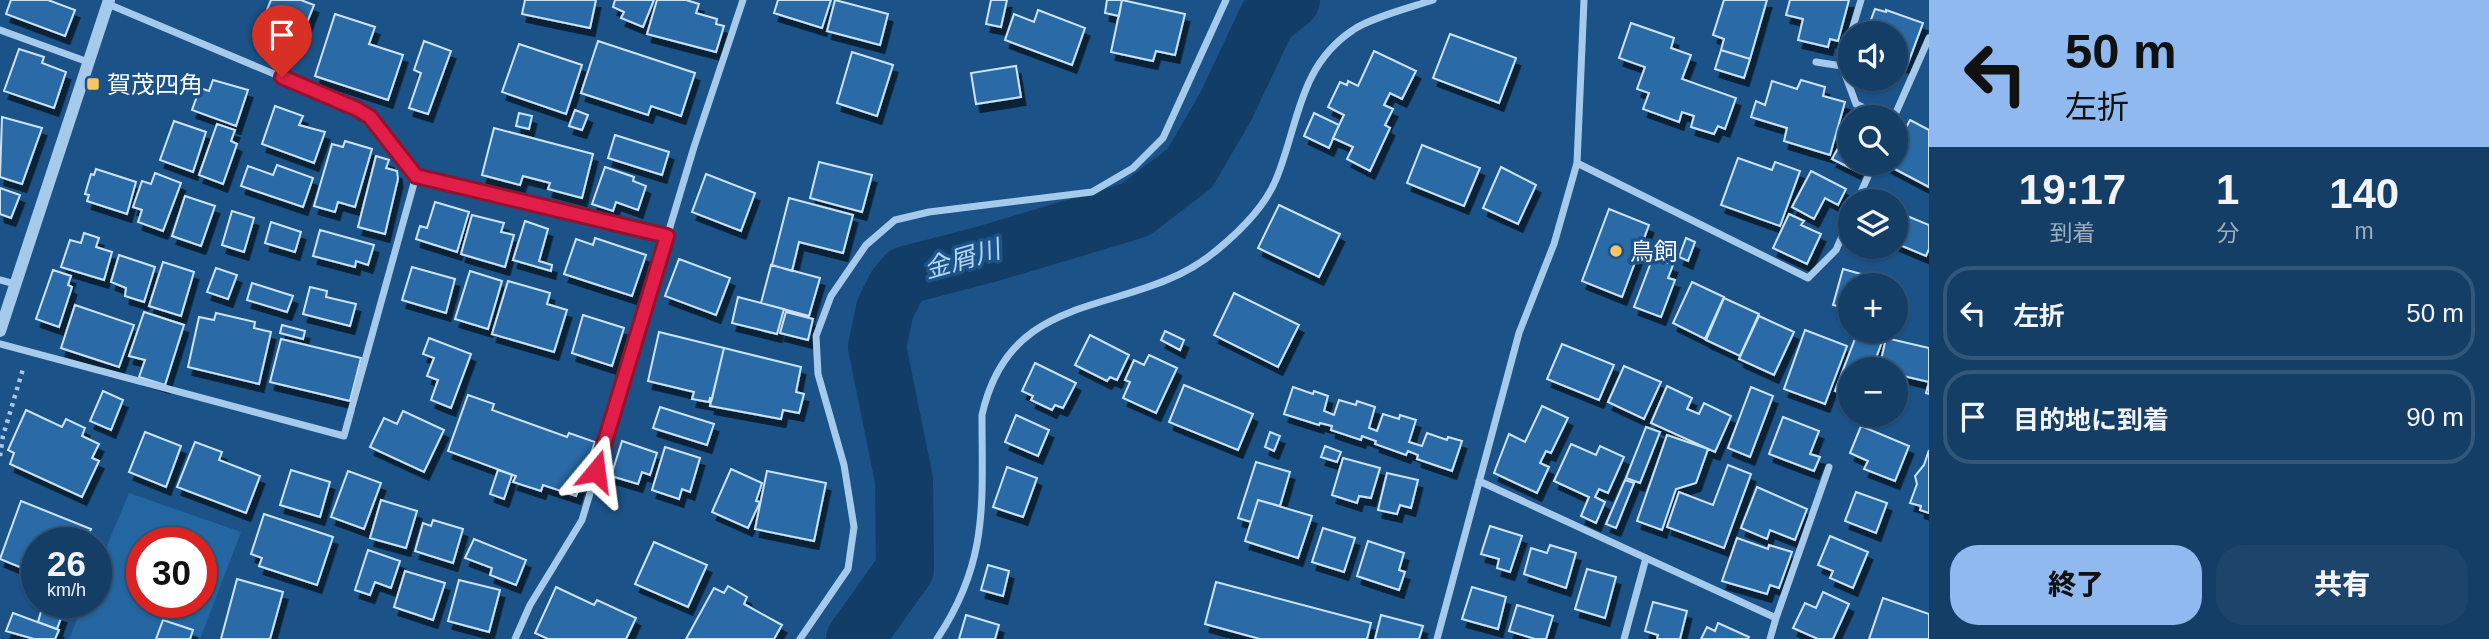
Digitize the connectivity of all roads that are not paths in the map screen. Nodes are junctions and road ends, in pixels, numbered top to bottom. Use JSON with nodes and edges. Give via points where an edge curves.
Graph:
{"nodes":[{"id":1,"x":743,"y":0,"type":"edge"},
{"id":2,"x":1226,"y":0,"type":"edge"},
{"id":3,"x":1433,"y":0,"type":"edge"},
{"id":4,"x":1584,"y":0,"type":"edge"},
{"id":5,"x":1861,"y":0,"type":"edge"},
{"id":6,"x":109,"y":2,"type":"edge"},
{"id":7,"x":1855,"y":21,"type":"edge"},
{"id":8,"x":0,"y":30,"type":"edge"},
{"id":9,"x":1929,"y":38,"type":"edge"},
{"id":10,"x":88,"y":62,"type":"junction"},
{"id":11,"x":1816,"y":62,"type":"dead end"},
{"id":12,"x":1838,"y":65,"type":"edge"},
{"id":13,"x":1899,"y":105,"type":"edge"},
{"id":14,"x":1577,"y":163,"type":"junction"},
{"id":15,"x":416,"y":176,"type":"junction"},
{"id":16,"x":667,"y":236,"type":"junction"},
{"id":17,"x":1838,"y":245,"type":"edge"},
{"id":18,"x":0,"y":280,"type":"edge"},
{"id":19,"x":15,"y":284,"type":"junction"},
{"id":20,"x":0,"y":331,"type":"edge"},
{"id":21,"x":0,"y":344,"type":"edge"},
{"id":22,"x":1829,"y":467,"type":"dead end"},
{"id":23,"x":1479,"y":481,"type":"junction"},
{"id":24,"x":1646,"y":558,"type":"junction"},
{"id":25,"x":1776,"y":618,"type":"junction"},
{"id":26,"x":515,"y":639,"type":"edge"},
{"id":27,"x":800,"y":639,"type":"edge"},
{"id":28,"x":937,"y":639,"type":"edge"},
{"id":29,"x":1437,"y":639,"type":"edge"},
{"id":30,"x":1625,"y":639,"type":"edge"},
{"id":31,"x":1770,"y":639,"type":"edge"}],
"edges":[{"from":1,"to":16,"type":"street"},
{"from":2,"to":27,"type":"street","via":[[1163,138],[1133,168],[1092,192],[895,220],[866,245],[831,296],[816,336],[818,374],[844,465],[854,527],[848,569]]},
{"from":3,"to":28,"type":"street","via":[[1354,28],[1322,57],[1310,77],[1276,179],[1247,221],[1214,253],[1172,278],[1053,319],[1016,345],[996,373],[982,415],[978,550],[961,599]]},
{"from":4,"to":14,"type":"street"},
{"from":5,"to":7,"type":"street"},
{"from":6,"to":10,"type":"street"},
{"from":6,"to":15,"type":"street","via":[[357,109],[370,117]]},
{"from":8,"to":10,"type":"street"},
{"from":9,"to":13,"type":"street"},
{"from":10,"to":19,"type":"street"},
{"from":11,"to":12,"type":"street"},
{"from":14,"to":17,"type":"street","via":[[1808,278]]},
{"from":14,"to":23,"type":"street","via":[[1554,244],[1519,333]]},
{"from":15,"to":16,"type":"street"},
{"from":15,"to":21,"type":"street","via":[[344,436]]},
{"from":16,"to":26,"type":"street","via":[[582,520]]},
{"from":18,"to":19,"type":"street"},
{"from":19,"to":20,"type":"street"},
{"from":22,"to":25,"type":"street"},
{"from":23,"to":24,"type":"street"},
{"from":23,"to":29,"type":"street"},
{"from":24,"to":25,"type":"street"},
{"from":24,"to":30,"type":"street"},
{"from":25,"to":31,"type":"street"}]}
